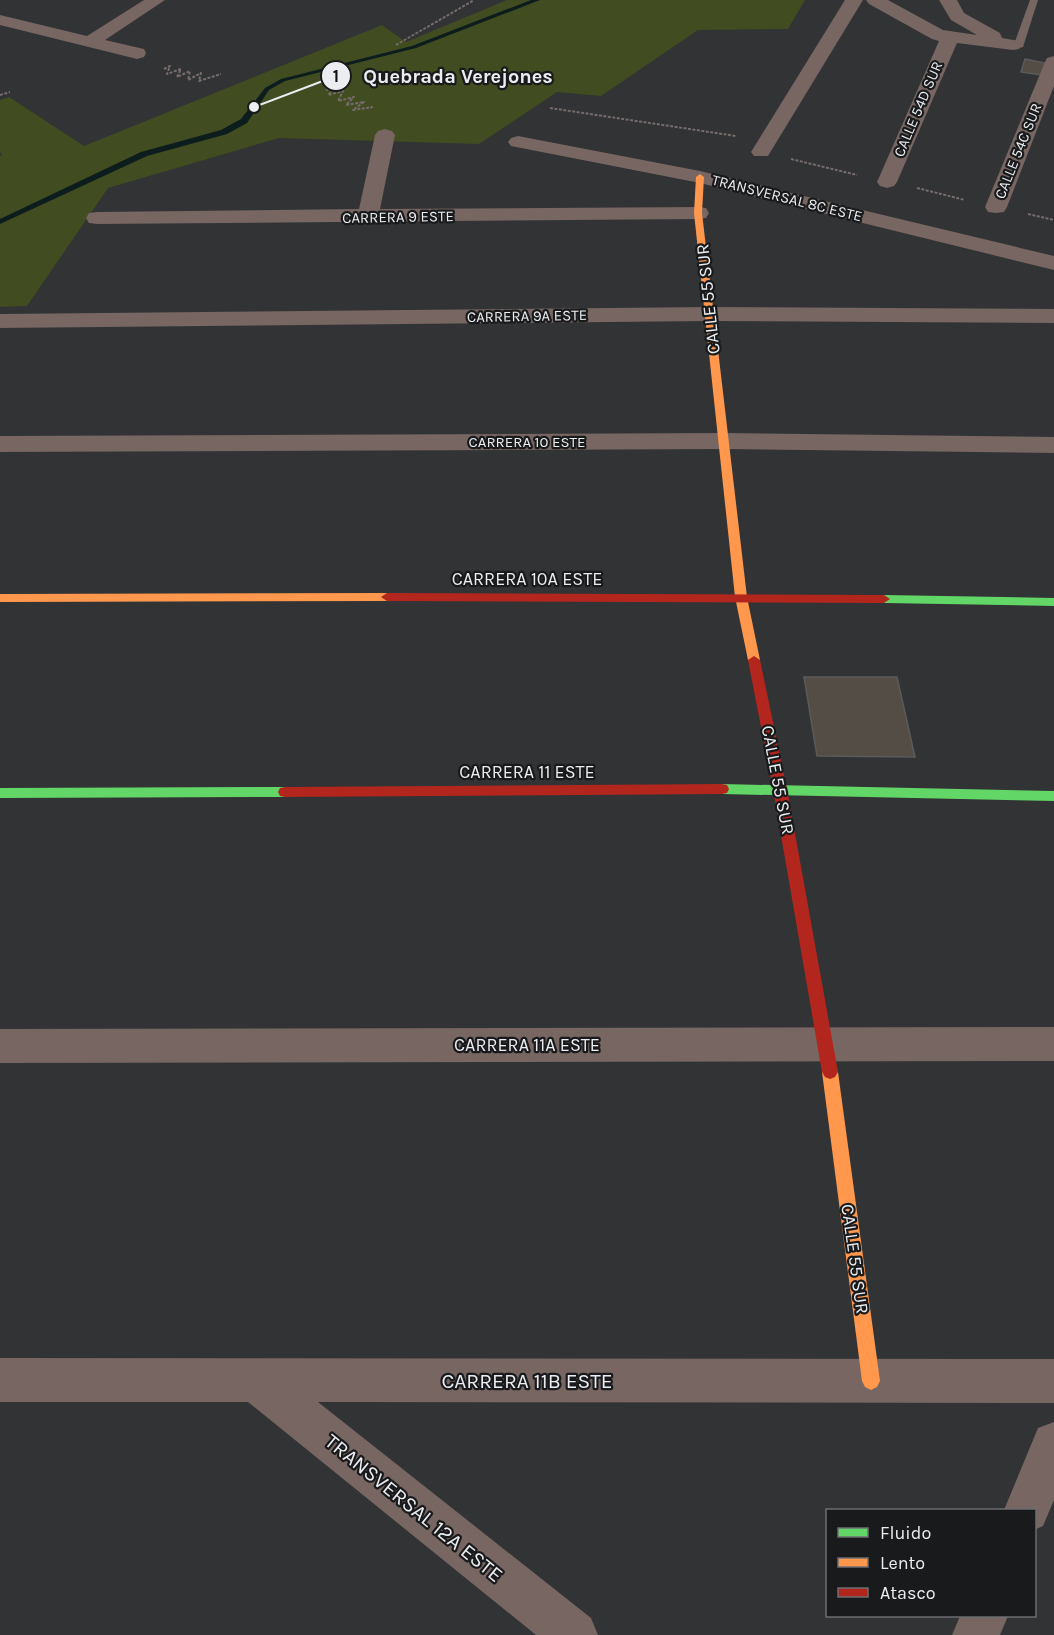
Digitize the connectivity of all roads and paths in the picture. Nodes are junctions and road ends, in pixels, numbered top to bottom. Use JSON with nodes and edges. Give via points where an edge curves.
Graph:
{"nodes":[{"id":1,"x":156,"y":0,"type":"edge"},
{"id":2,"x":474,"y":0,"type":"edge"},
{"id":3,"x":854,"y":0,"type":"edge"},
{"id":4,"x":875,"y":0,"type":"edge"},
{"id":5,"x":948,"y":0,"type":"edge"},
{"id":6,"x":1034,"y":0,"type":"edge"},
{"id":7,"x":0,"y":20,"type":"edge"},
{"id":8,"x":950,"y":37,"type":"junction"},
{"id":9,"x":91,"y":41,"type":"junction"},
{"id":10,"x":21,"y":43,"type":"dead end"},
{"id":11,"x":396,"y":45,"type":"dead end"},
{"id":12,"x":1016,"y":46,"type":"junction"},
{"id":13,"x":62,"y":53,"type":"dead end"},
{"id":14,"x":136,"y":53,"type":"dead end"},
{"id":15,"x":1054,"y":60,"type":"edge"},
{"id":16,"x":157,"y":72,"type":"dead end"},
{"id":17,"x":221,"y":74,"type":"dead end"},
{"id":18,"x":326,"y":90,"type":"dead end"},
{"id":19,"x":10,"y":92,"type":"dead end"},
{"id":20,"x":0,"y":95,"type":"edge"},
{"id":21,"x":550,"y":108,"type":"dead end"},
{"id":22,"x":378,"y":110,"type":"dead end"},
{"id":23,"x":370,"y":113,"type":"dead end"},
{"id":24,"x":361,"y":115,"type":"dead end"},
{"id":25,"x":384,"y":135,"type":"dead end"},
{"id":26,"x":518,"y":142,"type":"dead end"},
{"id":27,"x":764,"y":147,"type":"joint"},
{"id":28,"x":700,"y":177,"type":"junction"},
{"id":29,"x":887,"y":182,"type":"dead end"},
{"id":30,"x":996,"y":207,"type":"dead end"},
{"id":31,"x":698,"y":213,"type":"junction"},
{"id":32,"x":368,"y":217,"type":"junction"},
{"id":33,"x":97,"y":218,"type":"dead end"},
{"id":34,"x":1054,"y":263,"type":"edge"},
{"id":35,"x":709,"y":314,"type":"junction"},
{"id":36,"x":1054,"y":316,"type":"edge"},
{"id":37,"x":0,"y":321,"type":"edge"},
{"id":38,"x":724,"y":441,"type":"junction"},
{"id":39,"x":0,"y":444,"type":"edge"},
{"id":40,"x":1054,"y":445,"type":"edge"},
{"id":41,"x":741,"y":597,"type":"junction"},
{"id":42,"x":0,"y":598,"type":"edge"},
{"id":43,"x":1054,"y":602,"type":"edge"},
{"id":44,"x":780,"y":789,"type":"junction"},
{"id":45,"x":0,"y":793,"type":"edge"},
{"id":46,"x":1054,"y":796,"type":"edge"},
{"id":47,"x":826,"y":1044,"type":"junction"},
{"id":48,"x":1054,"y":1044,"type":"edge"},
{"id":49,"x":0,"y":1047,"type":"edge"},
{"id":50,"x":0,"y":1380,"type":"edge"},
{"id":51,"x":255,"y":1380,"type":"junction"},
{"id":52,"x":871,"y":1381,"type":"junction"},
{"id":53,"x":1054,"y":1381,"type":"edge"},
{"id":54,"x":1054,"y":1444,"type":"edge"},
{"id":55,"x":1027,"y":1509,"type":"edge"},
{"id":56,"x":984,"y":1617,"type":"edge"},
{"id":57,"x":574,"y":1635,"type":"edge"},
{"id":58,"x":976,"y":1635,"type":"edge"}],
"edges":[{"from":1,"to":9,"type":"street"},
{"from":2,"to":11,"type":"path"},
{"from":3,"to":27,"type":"street"},
{"from":4,"to":8,"type":"street","via":[[927,31]]},
{"from":5,"to":12,"type":"street","via":[[957,16],[972,27]]},
{"from":6,"to":12,"type":"lane"},
{"from":7,"to":9,"type":"street"},
{"from":8,"to":12,"type":"street"},
{"from":8,"to":29,"type":"street","name":"CALLE 54D SUR"},
{"from":9,"to":14,"type":"street"},
{"from":10,"to":13,"type":"street"},
{"from":12,"to":15,"type":"street"},
{"from":15,"to":30,"type":"street","name":"CALLE 54C SUR"},
{"from":16,"to":17,"type":"path","via":[[170,66],[167,74],[181,69],[177,77],[190,71],[188,80],[201,73],[199,81]]},
{"from":18,"to":24,"type":"path","via":[[336,87],[328,95],[343,91],[338,101],[354,97],[346,105],[364,102],[353,110],[372,106]]},
{"from":19,"to":20,"type":"path"},
{"from":21,"to":27,"type":"path"},
{"from":22,"to":23,"type":"path"},
{"from":25,"to":32,"type":"street"},
{"from":26,"to":28,"type":"street","name":"TRANSVERSAL 8C ESTE"},
{"from":28,"to":31,"type":"street","name":"CALLE 55 SUR"},
{"from":28,"to":34,"type":"street","name":"TRANSVERSAL 8C ESTE"},
{"from":31,"to":32,"type":"street","name":"CARRERA 9 ESTE"},
{"from":31,"to":35,"type":"street","name":"CALLE 55 SUR"},
{"from":32,"to":33,"type":"street","name":"CARRERA 9 ESTE"},
{"from":35,"to":36,"type":"street","name":"CARRERA 9A ESTE"},
{"from":35,"to":37,"type":"street","name":"CARRERA 9A ESTE"},
{"from":35,"to":38,"type":"street","name":"CALLE 55 SUR"},
{"from":38,"to":39,"type":"street","name":"CARRERA 10 ESTE"},
{"from":38,"to":40,"type":"street","name":"CARRERA 10 ESTE"},
{"from":38,"to":41,"type":"street","name":"CALLE 55 SUR"},
{"from":41,"to":42,"type":"street","name":"CARRERA 10A ESTE"},
{"from":41,"to":43,"type":"street","name":"CARRERA 10A ESTE"},
{"from":41,"to":44,"type":"street","name":"CALLE 55 SUR"},
{"from":44,"to":45,"type":"street","name":"CARRERA 11 ESTE"},
{"from":44,"to":46,"type":"street","name":"CARRERA 11 ESTE"},
{"from":44,"to":47,"type":"street","name":"CALLE 55 SUR"},
{"from":47,"to":48,"type":"street","name":"CARRERA 11A ESTE"},
{"from":47,"to":49,"type":"street","name":"CARRERA 11A ESTE"},
{"from":47,"to":52,"type":"street","name":"CALLE 55 SUR"},
{"from":50,"to":51,"type":"street","name":"CARRERA 11B ESTE"},
{"from":51,"to":52,"type":"street","name":"CARRERA 11B ESTE"},
{"from":51,"to":57,"type":"street","name":"TRANSVERSAL 12A ESTE"},
{"from":52,"to":53,"type":"street","name":"CARRERA 11B ESTE"},
{"from":54,"to":55,"type":"street"},
{"from":56,"to":58,"type":"street"}]}
